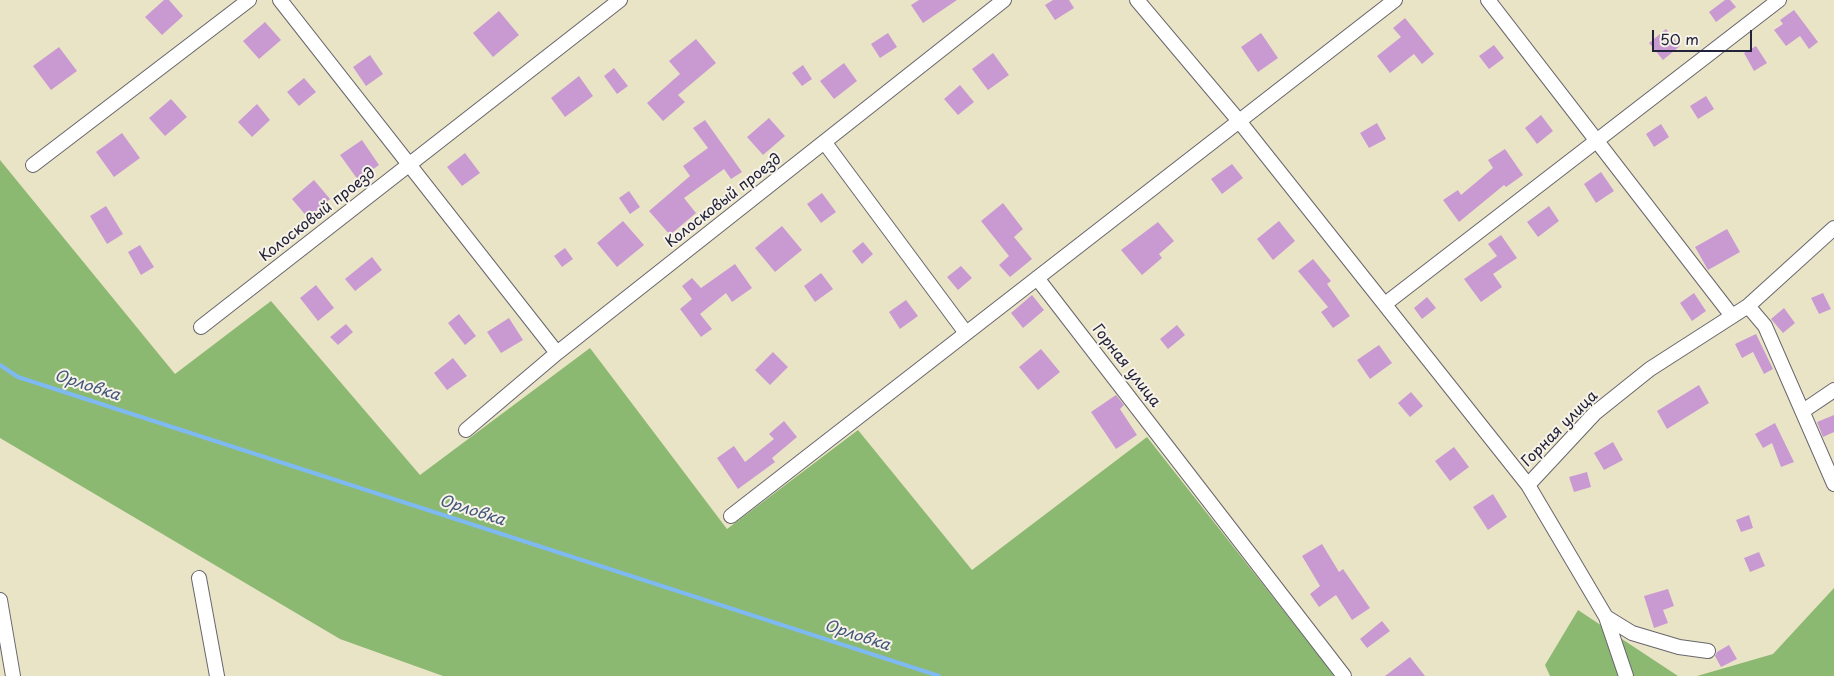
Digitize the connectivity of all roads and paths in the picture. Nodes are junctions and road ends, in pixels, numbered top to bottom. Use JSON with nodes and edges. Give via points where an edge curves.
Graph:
{"nodes":[{"id":1,"x":249,"y":0,"type":"edge"},
{"id":2,"x":280,"y":0,"type":"edge"},
{"id":3,"x":620,"y":0,"type":"edge"},
{"id":4,"x":1004,"y":0,"type":"edge"},
{"id":5,"x":1137,"y":0,"type":"edge"},
{"id":6,"x":1395,"y":0,"type":"edge"},
{"id":7,"x":1488,"y":0,"type":"edge"},
{"id":8,"x":1779,"y":0,"type":"edge"},
{"id":9,"x":1239,"y":121,"type":"junction"},
{"id":10,"x":1597,"y":140,"type":"junction"},
{"id":11,"x":825,"y":143,"type":"junction"},
{"id":12,"x":33,"y":165,"type":"dead end"},
{"id":13,"x":410,"y":165,"type":"junction"},
{"id":14,"x":1834,"y":228,"type":"edge"},
{"id":15,"x":1037,"y":278,"type":"junction"},
{"id":16,"x":1384,"y":304,"type":"junction"},
{"id":17,"x":1748,"y":306,"type":"junction"},
{"id":18,"x":1732,"y":316,"type":"junction"},
{"id":19,"x":201,"y":327,"type":"dead end"},
{"id":20,"x":966,"y":333,"type":"junction"},
{"id":21,"x":557,"y":353,"type":"junction"},
{"id":22,"x":1834,"y":390,"type":"edge"},
{"id":23,"x":1803,"y":411,"type":"junction"},
{"id":24,"x":466,"y":430,"type":"dead end"},
{"id":25,"x":1834,"y":484,"type":"edge"},
{"id":26,"x":1528,"y":485,"type":"junction"},
{"id":27,"x":731,"y":516,"type":"dead end"},
{"id":28,"x":199,"y":578,"type":"dead end"},
{"id":29,"x":0,"y":600,"type":"edge"},
{"id":30,"x":1606,"y":617,"type":"junction"},
{"id":31,"x":1708,"y":651,"type":"dead end"},
{"id":32,"x":13,"y":676,"type":"edge"},
{"id":33,"x":217,"y":676,"type":"edge"},
{"id":34,"x":1344,"y":676,"type":"edge"},
{"id":35,"x":1626,"y":676,"type":"edge"}],
"edges":[{"from":1,"to":12,"type":"street"},
{"from":2,"to":13,"type":"street"},
{"from":3,"to":13,"type":"street","name":"Колосковый проезд"},
{"from":4,"to":11,"type":"street","name":"Колосковый проезд"},
{"from":5,"to":9,"type":"street","name":"Горная улица"},
{"from":6,"to":9,"type":"street"},
{"from":7,"to":10,"type":"street"},
{"from":8,"to":10,"type":"street"},
{"from":9,"to":15,"type":"street"},
{"from":9,"to":16,"type":"street","name":"Горная улица"},
{"from":10,"to":16,"type":"street"},
{"from":10,"to":18,"type":"street"},
{"from":11,"to":20,"type":"street"},
{"from":11,"to":21,"type":"street","name":"Колосковый проезд"},
{"from":13,"to":19,"type":"street","name":"Колосковый проезд"},
{"from":13,"to":21,"type":"street"},
{"from":14,"to":17,"type":"street","name":"Горная улица"},
{"from":15,"to":20,"type":"street"},
{"from":15,"to":34,"type":"street","name":"Горная улица"},
{"from":16,"to":26,"type":"street","name":"Горная улица"},
{"from":17,"to":18,"type":"street","name":"Горная улица"},
{"from":17,"to":23,"type":"street","via":[[1765,326]]},
{"from":18,"to":26,"type":"street","name":"Горная улица","via":[[1650,369],[1595,413]]},
{"from":20,"to":27,"type":"street"},
{"from":21,"to":24,"type":"street","name":"Колосковый проезд"},
{"from":22,"to":23,"type":"street"},
{"from":23,"to":25,"type":"street"},
{"from":26,"to":30,"type":"street"},
{"from":28,"to":33,"type":"street"},
{"from":29,"to":32,"type":"street"},
{"from":30,"to":31,"type":"street","via":[[1632,633],[1679,647]]},
{"from":30,"to":35,"type":"street"}]}
